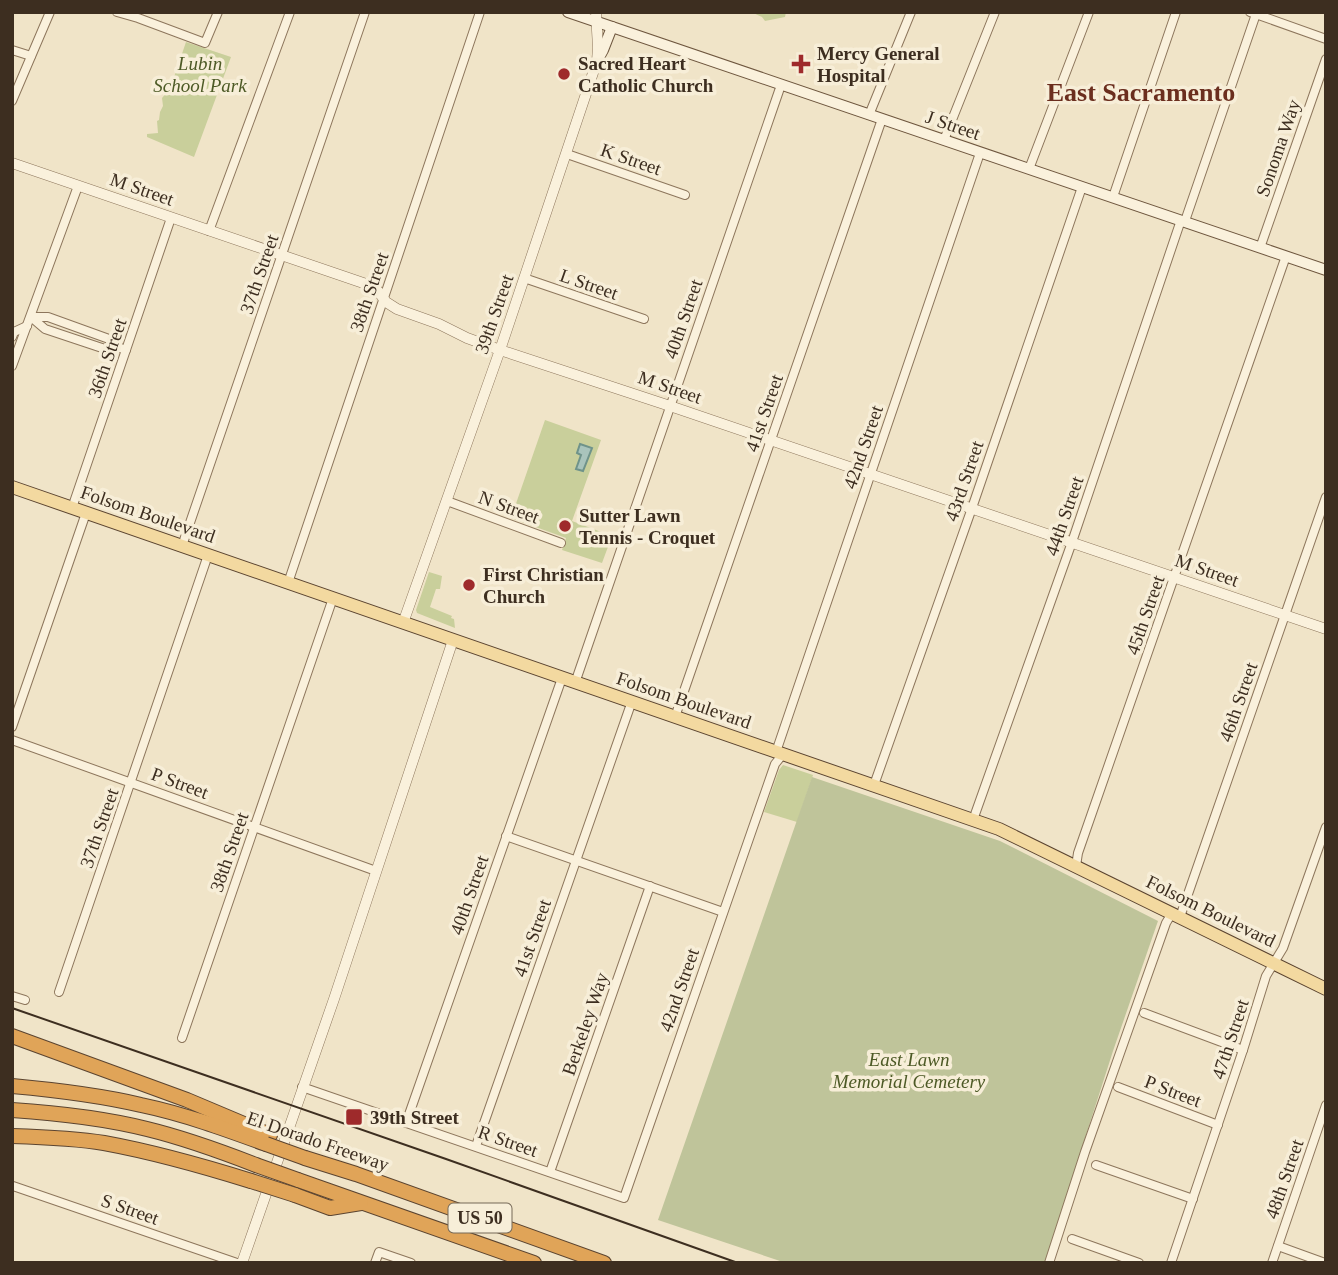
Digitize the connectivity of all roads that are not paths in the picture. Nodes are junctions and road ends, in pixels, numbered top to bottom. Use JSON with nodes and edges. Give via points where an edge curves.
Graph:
{"nodes":[{"id":1,"x":50,"y":12,"type":"edge"},
{"id":2,"x":117,"y":12,"type":"edge"},
{"id":3,"x":218,"y":12,"type":"edge"},
{"id":4,"x":290,"y":12,"type":"edge"},
{"id":5,"x":365,"y":12,"type":"edge"},
{"id":6,"x":480,"y":12,"type":"edge"},
{"id":7,"x":911,"y":12,"type":"edge"},
{"id":8,"x":995,"y":12,"type":"edge"},
{"id":9,"x":1089,"y":12,"type":"edge"},
{"id":10,"x":1176,"y":12,"type":"edge"},
{"id":11,"x":575,"y":13,"type":"edge"},
{"id":12,"x":1253,"y":13,"type":"edge"},
{"id":13,"x":140,"y":15,"type":"edge"},
{"id":14,"x":596,"y":17,"type":"edge"},
{"id":15,"x":612,"y":27,"type":"junction"},
{"id":16,"x":1326,"y":38,"type":"edge"},
{"id":17,"x":12,"y":50,"type":"edge"},
{"id":18,"x":32,"y":56,"type":"junction"},
{"id":19,"x":1326,"y":59,"type":"edge"},
{"id":20,"x":597,"y":61,"type":"junction"},
{"id":21,"x":781,"y":85,"type":"junction"},
{"id":22,"x":12,"y":101,"type":"edge"},
{"id":23,"x":869,"y":115,"type":"junction"},
{"id":24,"x":882,"y":119,"type":"junction"},
{"id":25,"x":944,"y":140,"type":"junction"},
{"id":26,"x":980,"y":153,"type":"junction"},
{"id":27,"x":566,"y":154,"type":"junction"},
{"id":28,"x":12,"y":163,"type":"edge"},
{"id":29,"x":1029,"y":169,"type":"junction"},
{"id":30,"x":78,"y":186,"type":"junction"},
{"id":31,"x":1082,"y":187,"type":"junction"},
{"id":32,"x":685,"y":195,"type":"dead end"},
{"id":33,"x":1113,"y":197,"type":"junction"},
{"id":34,"x":171,"y":218,"type":"junction"},
{"id":35,"x":1183,"y":221,"type":"junction"},
{"id":36,"x":209,"y":231,"type":"junction"},
{"id":37,"x":1260,"y":248,"type":"junction"},
{"id":38,"x":281,"y":256,"type":"junction"},
{"id":39,"x":1286,"y":256,"type":"junction"},
{"id":40,"x":1326,"y":270,"type":"edge"},
{"id":41,"x":524,"y":278,"type":"junction"},
{"id":42,"x":383,"y":299,"type":"junction"},
{"id":43,"x":31,"y":317,"type":"junction"},
{"id":44,"x":643,"y":319,"type":"dead end"},
{"id":45,"x":27,"y":326,"type":"junction"},
{"id":46,"x":12,"y":337,"type":"edge"},
{"id":47,"x":500,"y":350,"type":"junction"},
{"id":48,"x":126,"y":351,"type":"junction"},
{"id":49,"x":12,"y":366,"type":"edge"},
{"id":50,"x":670,"y":406,"type":"junction"},
{"id":51,"x":771,"y":440,"type":"junction"},
{"id":52,"x":871,"y":474,"type":"junction"},
{"id":53,"x":12,"y":487,"type":"edge"},
{"id":54,"x":1326,"y":497,"type":"edge"},
{"id":55,"x":447,"y":501,"type":"junction"},
{"id":56,"x":72,"y":508,"type":"junction"},
{"id":57,"x":972,"y":508,"type":"junction"},
{"id":58,"x":86,"y":513,"type":"junction"},
{"id":59,"x":1072,"y":542,"type":"junction"},
{"id":60,"x":561,"y":543,"type":"dead end"},
{"id":61,"x":182,"y":546,"type":"junction"},
{"id":62,"x":208,"y":555,"type":"junction"},
{"id":63,"x":1175,"y":578,"type":"junction"},
{"id":64,"x":288,"y":583,"type":"junction"},
{"id":65,"x":333,"y":598,"type":"junction"},
{"id":66,"x":1285,"y":615,"type":"junction"},
{"id":67,"x":403,"y":622,"type":"junction"},
{"id":68,"x":1326,"y":629,"type":"edge"},
{"id":69,"x":453,"y":640,"type":"junction"},
{"id":70,"x":562,"y":678,"type":"junction"},
{"id":71,"x":575,"y":683,"type":"junction"},
{"id":72,"x":632,"y":701,"type":"junction"},
{"id":73,"x":675,"y":717,"type":"junction"},
{"id":74,"x":12,"y":727,"type":"edge"},
{"id":75,"x":12,"y":740,"type":"edge"},
{"id":76,"x":779,"y":753,"type":"junction"},
{"id":77,"x":131,"y":782,"type":"junction"},
{"id":78,"x":874,"y":785,"type":"junction"},
{"id":79,"x":973,"y":820,"type":"junction"},
{"id":80,"x":255,"y":826,"type":"junction"},
{"id":81,"x":1326,"y":827,"type":"edge"},
{"id":82,"x":506,"y":836,"type":"junction"},
{"id":83,"x":576,"y":860,"type":"junction"},
{"id":84,"x":1076,"y":866,"type":"junction"},
{"id":85,"x":376,"y":871,"type":"junction"},
{"id":86,"x":650,"y":886,"type":"junction"},
{"id":87,"x":723,"y":912,"type":"junction"},
{"id":88,"x":1176,"y":915,"type":"junction"},
{"id":89,"x":1275,"y":964,"type":"junction"},
{"id":90,"x":1326,"y":989,"type":"edge"},
{"id":91,"x":59,"y":992,"type":"dead end"},
{"id":92,"x":12,"y":996,"type":"edge"},
{"id":93,"x":25,"y":1000,"type":"dead end"},
{"id":94,"x":1144,"y":1013,"type":"dead end"},
{"id":95,"x":12,"y":1036,"type":"edge"},
{"id":96,"x":182,"y":1038,"type":"dead end"},
{"id":97,"x":1243,"y":1050,"type":"junction"},
{"id":98,"x":12,"y":1086,"type":"edge"},
{"id":99,"x":302,"y":1087,"type":"junction"},
{"id":100,"x":1118,"y":1087,"type":"dead end"},
{"id":101,"x":1326,"y":1105,"type":"edge"},
{"id":102,"x":12,"y":1110,"type":"edge"},
{"id":103,"x":406,"y":1123,"type":"junction"},
{"id":104,"x":1218,"y":1125,"type":"junction"},
{"id":105,"x":12,"y":1136,"type":"edge"},
{"id":106,"x":268,"y":1139,"type":"junction"},
{"id":107,"x":476,"y":1146,"type":"junction"},
{"id":108,"x":1096,"y":1165,"type":"dead end"},
{"id":109,"x":550,"y":1172,"type":"junction"},
{"id":110,"x":12,"y":1187,"type":"edge"},
{"id":111,"x":624,"y":1198,"type":"joint"},
{"id":112,"x":1193,"y":1199,"type":"junction"},
{"id":113,"x":363,"y":1202,"type":"junction"},
{"id":114,"x":1072,"y":1239,"type":"dead end"},
{"id":115,"x":1278,"y":1247,"type":"junction"},
{"id":116,"x":237,"y":1263,"type":"edge"},
{"id":117,"x":242,"y":1263,"type":"edge"},
{"id":118,"x":375,"y":1263,"type":"edge"},
{"id":119,"x":411,"y":1263,"type":"edge"},
{"id":120,"x":534,"y":1263,"type":"edge"},
{"id":121,"x":604,"y":1263,"type":"edge"},
{"id":122,"x":1049,"y":1263,"type":"edge"},
{"id":123,"x":1139,"y":1263,"type":"edge"},
{"id":124,"x":1171,"y":1263,"type":"edge"},
{"id":125,"x":1272,"y":1263,"type":"edge"},
{"id":126,"x":1325,"y":1263,"type":"edge"}],
"edges":[{"from":1,"to":18,"type":"street"},
{"from":2,"to":13,"type":"street"},
{"from":3,"to":13,"type":"street","via":[[205,43]]},
{"from":4,"to":36,"type":"street"},
{"from":5,"to":38,"type":"street","name":"37th Street"},
{"from":6,"to":42,"type":"street","name":"38th Street"},
{"from":7,"to":23,"type":"street"},
{"from":8,"to":25,"type":"street"},
{"from":9,"to":29,"type":"street"},
{"from":10,"to":33,"type":"street"},
{"from":11,"to":14,"type":"main road","name":"J Street"},
{"from":12,"to":16,"type":"street"},
{"from":12,"to":35,"type":"street","name":"44th Street"},
{"from":14,"to":15,"type":"main road","name":"J Street"},
{"from":14,"to":20,"type":"street","name":"39th Street"},
{"from":15,"to":20,"type":"main road"},
{"from":15,"to":21,"type":"main road","name":"J Street"},
{"from":17,"to":18,"type":"street"},
{"from":18,"to":22,"type":"street"},
{"from":19,"to":37,"type":"street","name":"Sonoma Way"},
{"from":20,"to":27,"type":"street","name":"39th Street"},
{"from":21,"to":23,"type":"main road","name":"J Street"},
{"from":21,"to":50,"type":"street","name":"40th Street"},
{"from":23,"to":24,"type":"main road","name":"J Street"},
{"from":24,"to":25,"type":"main road","name":"J Street"},
{"from":24,"to":51,"type":"street","name":"41st Street"},
{"from":25,"to":26,"type":"main road","name":"J Street"},
{"from":26,"to":29,"type":"main road","name":"J Street"},
{"from":26,"to":52,"type":"street","name":"42nd Street"},
{"from":27,"to":32,"type":"street","name":"K Street"},
{"from":27,"to":41,"type":"street","name":"39th Street"},
{"from":28,"to":30,"type":"street","name":"M Street"},
{"from":29,"to":31,"type":"main road","name":"J Street"},
{"from":30,"to":34,"type":"street","name":"M Street"},
{"from":30,"to":43,"type":"street"},
{"from":31,"to":33,"type":"main road","name":"J Street"},
{"from":31,"to":57,"type":"street","name":"43rd Street"},
{"from":33,"to":35,"type":"main road","name":"J Street"},
{"from":34,"to":36,"type":"street","name":"M Street"},
{"from":34,"to":48,"type":"street","name":"36th Street"},
{"from":35,"to":37,"type":"main road","name":"J Street"},
{"from":35,"to":59,"type":"street","name":"44th Street"},
{"from":36,"to":38,"type":"street","name":"M Street"},
{"from":37,"to":39,"type":"main road","name":"J Street"},
{"from":38,"to":42,"type":"street","name":"M Street","via":[[372,286]]},
{"from":38,"to":61,"type":"street","name":"37th Street"},
{"from":39,"to":40,"type":"main road","name":"J Street"},
{"from":39,"to":63,"type":"street","name":"45th Street"},
{"from":41,"to":44,"type":"street","name":"L Street"},
{"from":41,"to":47,"type":"street","name":"39th Street"},
{"from":42,"to":47,"type":"street","name":"M Street","via":[[397,309]]},
{"from":42,"to":64,"type":"street","name":"38th Street"},
{"from":43,"to":45,"type":"street"},
{"from":43,"to":48,"type":"street","via":[[48,317],[109,339]]},
{"from":45,"to":46,"type":"street"},
{"from":45,"to":49,"type":"street"},
{"from":47,"to":50,"type":"street","name":"M Street"},
{"from":47,"to":55,"type":"street","name":"39th Street"},
{"from":48,"to":56,"type":"street","name":"36th Street"},
{"from":50,"to":51,"type":"street","name":"M Street"},
{"from":50,"to":71,"type":"street","name":"40th Street"},
{"from":51,"to":52,"type":"street","name":"M Street"},
{"from":51,"to":73,"type":"street","name":"41st Street"},
{"from":52,"to":57,"type":"street","name":"M Street"},
{"from":52,"to":76,"type":"street","name":"42nd Street"},
{"from":53,"to":56,"type":"main road","name":"Folsom Boulevard"},
{"from":54,"to":66,"type":"street","name":"46th Street"},
{"from":55,"to":60,"type":"street","name":"N Street"},
{"from":55,"to":67,"type":"street","name":"39th Street"},
{"from":56,"to":58,"type":"main road","name":"Folsom Boulevard"},
{"from":57,"to":59,"type":"street","name":"M Street"},
{"from":57,"to":78,"type":"street","name":"43rd Street"},
{"from":58,"to":61,"type":"main road","name":"Folsom Boulevard"},
{"from":58,"to":74,"type":"street"},
{"from":59,"to":63,"type":"street","name":"M Street"},
{"from":59,"to":79,"type":"street","name":"44th Street"},
{"from":61,"to":62,"type":"main road","name":"Folsom Boulevard"},
{"from":62,"to":64,"type":"main road","name":"Folsom Boulevard"},
{"from":62,"to":77,"type":"street","name":"37th Street"},
{"from":63,"to":66,"type":"street","name":"M Street"},
{"from":63,"to":84,"type":"street","name":"45th Street"},
{"from":64,"to":65,"type":"main road","name":"Folsom Boulevard"},
{"from":65,"to":67,"type":"main road","name":"Folsom Boulevard"},
{"from":65,"to":80,"type":"street","name":"38th Street"},
{"from":66,"to":68,"type":"street","name":"M Street"},
{"from":66,"to":88,"type":"street","name":"46th Street"},
{"from":67,"to":69,"type":"main road","name":"Folsom Boulevard"},
{"from":69,"to":70,"type":"main road","name":"Folsom Boulevard"},
{"from":69,"to":85,"type":"street"},
{"from":70,"to":71,"type":"main road","name":"Folsom Boulevard"},
{"from":70,"to":82,"type":"street","name":"40th Street"},
{"from":71,"to":72,"type":"main road","name":"Folsom Boulevard"},
{"from":72,"to":73,"type":"main road","name":"Folsom Boulevard"},
{"from":72,"to":83,"type":"street","name":"41st Street"},
{"from":73,"to":76,"type":"main road","name":"Folsom Boulevard"},
{"from":75,"to":77,"type":"street","name":"P Street"},
{"from":76,"to":78,"type":"main road","name":"Folsom Boulevard"},
{"from":76,"to":87,"type":"street","name":"42nd Street"},
{"from":77,"to":80,"type":"street","name":"P Street"},
{"from":77,"to":91,"type":"street","name":"37th Street"},
{"from":78,"to":79,"type":"main road","name":"Folsom Boulevard"},
{"from":79,"to":84,"type":"main road","name":"Folsom Boulevard"},
{"from":80,"to":85,"type":"street","name":"P Street"},
{"from":80,"to":96,"type":"street","name":"38th Street"},
{"from":81,"to":89,"type":"street","name":"47th Street"},
{"from":82,"to":83,"type":"street"},
{"from":82,"to":103,"type":"street","name":"40th Street"},
{"from":83,"to":86,"type":"street"},
{"from":83,"to":107,"type":"street","name":"41st Street"},
{"from":84,"to":88,"type":"main road","name":"Folsom Boulevard"},
{"from":85,"to":99,"type":"street"},
{"from":86,"to":87,"type":"street"},
{"from":86,"to":109,"type":"street","name":"Berkeley Way"},
{"from":87,"to":111,"type":"street","name":"42nd Street"},
{"from":88,"to":89,"type":"main road","name":"Folsom Boulevard"},
{"from":88,"to":122,"type":"street","name":"46th Street","via":[[1166,923]]},
{"from":89,"to":90,"type":"main road","name":"Folsom Boulevard"},
{"from":89,"to":97,"type":"street","name":"47th Street","via":[[1266,976]]},
{"from":92,"to":93,"type":"street"},
{"from":94,"to":97,"type":"street"},
{"from":95,"to":106,"type":"highway","via":[[187,1100]]},
{"from":97,"to":104,"type":"street","name":"47th Street"},
{"from":98,"to":106,"type":"highway","name":"El Dorado Freeway","via":[[142,1105]]},
{"from":99,"to":103,"type":"street","name":"R Street"},
{"from":99,"to":117,"type":"street"},
{"from":100,"to":104,"type":"street","name":"P Street"},
{"from":101,"to":115,"type":"street","name":"48th Street"},
{"from":102,"to":113,"type":"highway","number":"US 50","bridge":true,"via":[[146,1128]]},
{"from":103,"to":107,"type":"street","name":"R Street"},
{"from":104,"to":112,"type":"street","name":"47th Street"},
{"from":105,"to":113,"type":"highway","bridge":true,"via":[[104,1143],[190,1163],[330,1208]]},
{"from":106,"to":121,"type":"highway","name":"El Dorado Freeway","number":"US 50"},
{"from":107,"to":109,"type":"street","name":"R Street"},
{"from":108,"to":112,"type":"street"},
{"from":109,"to":111,"type":"street","name":"R Street"},
{"from":110,"to":116,"type":"street","name":"S Street"},
{"from":112,"to":124,"type":"street","name":"47th Street"},
{"from":113,"to":120,"type":"highway","number":"US 50"},
{"from":114,"to":123,"type":"street"},
{"from":115,"to":125,"type":"street","name":"48th Street"},
{"from":115,"to":126,"type":"street"},
{"from":118,"to":119,"type":"street","via":[[379,1252]]}]}
